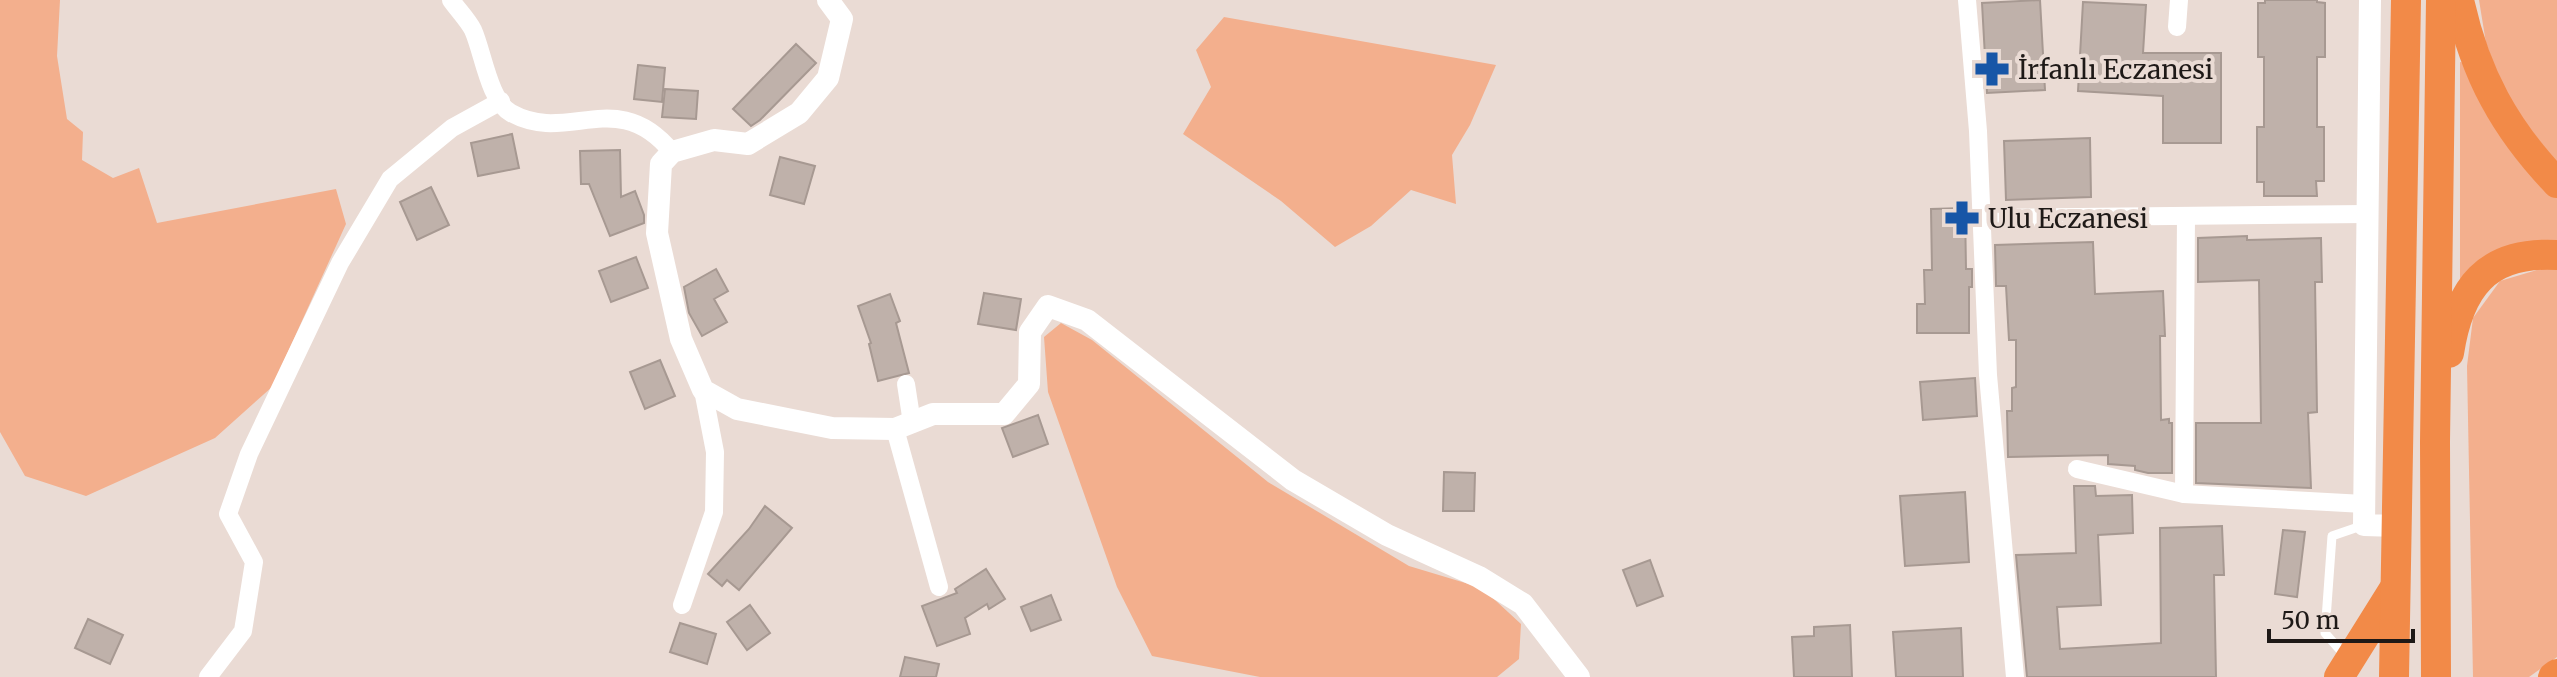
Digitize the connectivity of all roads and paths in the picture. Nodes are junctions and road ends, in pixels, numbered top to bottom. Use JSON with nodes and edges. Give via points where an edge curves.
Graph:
{"nodes":[{"id":1,"x":451,"y":0,"type":"edge"},
{"id":2,"x":828,"y":0,"type":"edge"},
{"id":3,"x":1967,"y":0,"type":"edge"},
{"id":4,"x":2179,"y":0,"type":"edge"},
{"id":5,"x":2370,"y":0,"type":"edge"},
{"id":6,"x":2406,"y":0,"type":"edge"},
{"id":7,"x":2441,"y":0,"type":"edge"},
{"id":8,"x":2459,"y":0,"type":"edge"},
{"id":9,"x":2177,"y":27,"type":"dead end"},
{"id":10,"x":501,"y":101,"type":"junction"},
{"id":11,"x":672,"y":152,"type":"junction"},
{"id":12,"x":2557,"y":183,"type":"edge"},
{"id":13,"x":2367,"y":214,"type":"junction"},
{"id":14,"x":2186,"y":216,"type":"junction"},
{"id":15,"x":1982,"y":218,"type":"junction"},
{"id":16,"x":2557,"y":255,"type":"edge"},
{"id":17,"x":906,"y":384,"type":"dead end"},
{"id":18,"x":703,"y":390,"type":"junction"},
{"id":19,"x":903,"y":426,"type":"junction"},
{"id":20,"x":2435,"y":442,"type":"junction"},
{"id":21,"x":2077,"y":469,"type":"dead end"},
{"id":22,"x":2184,"y":494,"type":"junction"},
{"id":23,"x":2364,"y":515,"type":"junction"},
{"id":24,"x":2397,"y":526,"type":"junction"},
{"id":25,"x":939,"y":587,"type":"dead end"},
{"id":26,"x":2395,"y":588,"type":"junction"},
{"id":27,"x":682,"y":605,"type":"dead end"},
{"id":28,"x":2344,"y":669,"type":"edge"},
{"id":29,"x":208,"y":677,"type":"edge"},
{"id":30,"x":1579,"y":677,"type":"edge"},
{"id":31,"x":2015,"y":677,"type":"edge"},
{"id":32,"x":2394,"y":677,"type":"edge"},
{"id":33,"x":2436,"y":677,"type":"edge"}],
"edges":[{"from":1,"to":10,"type":"street","via":[[472,29],[490,85]]},
{"from":2,"to":11,"type":"street","via":[[842,19],[828,78],[799,113],[748,144],[714,140]]},
{"from":3,"to":15,"type":"street"},
{"from":4,"to":9,"type":"street"},
{"from":5,"to":13,"type":"street"},
{"from":6,"to":24,"type":"highway"},
{"from":7,"to":20,"type":"highway"},
{"from":8,"to":12,"type":"highway","via":[[2485,84],[2514,134]]},
{"from":10,"to":11,"type":"street","via":[[509,113],[539,123],[626,118],[659,137]]},
{"from":10,"to":29,"type":"street","via":[[452,128],[390,179],[340,263],[249,454],[228,514],[254,562],[243,631]]},
{"from":11,"to":18,"type":"street","via":[[661,164],[657,233],[681,339]]},
{"from":13,"to":14,"type":"street"},
{"from":13,"to":23,"type":"street"},
{"from":14,"to":15,"type":"street"},
{"from":14,"to":22,"type":"street"},
{"from":15,"to":31,"type":"street","via":[[1988,375]]},
{"from":16,"to":20,"type":"highway","via":[[2504,263],[2480,278],[2465,296],[2450,346]]},
{"from":17,"to":19,"type":"street"},
{"from":18,"to":19,"type":"street","via":[[737,409],[832,428]]},
{"from":18,"to":27,"type":"street","via":[[715,452],[714,512]]},
{"from":19,"to":25,"type":"street"},
{"from":19,"to":30,"type":"street","via":[[933,414],[1004,414],[1029,384],[1030,332],[1048,306],[1087,320],[1293,480],[1523,604]]},
{"from":20,"to":33,"type":"highway"},
{"from":21,"to":22,"type":"street"},
{"from":22,"to":23,"type":"street"},
{"from":23,"to":24,"type":"street"},
{"from":23,"to":28,"type":"lane","via":[[2332,536],[2325,633]]},
{"from":24,"to":26,"type":"highway"},
{"from":26,"to":28,"type":"highway"},
{"from":26,"to":32,"type":"highway"}]}
